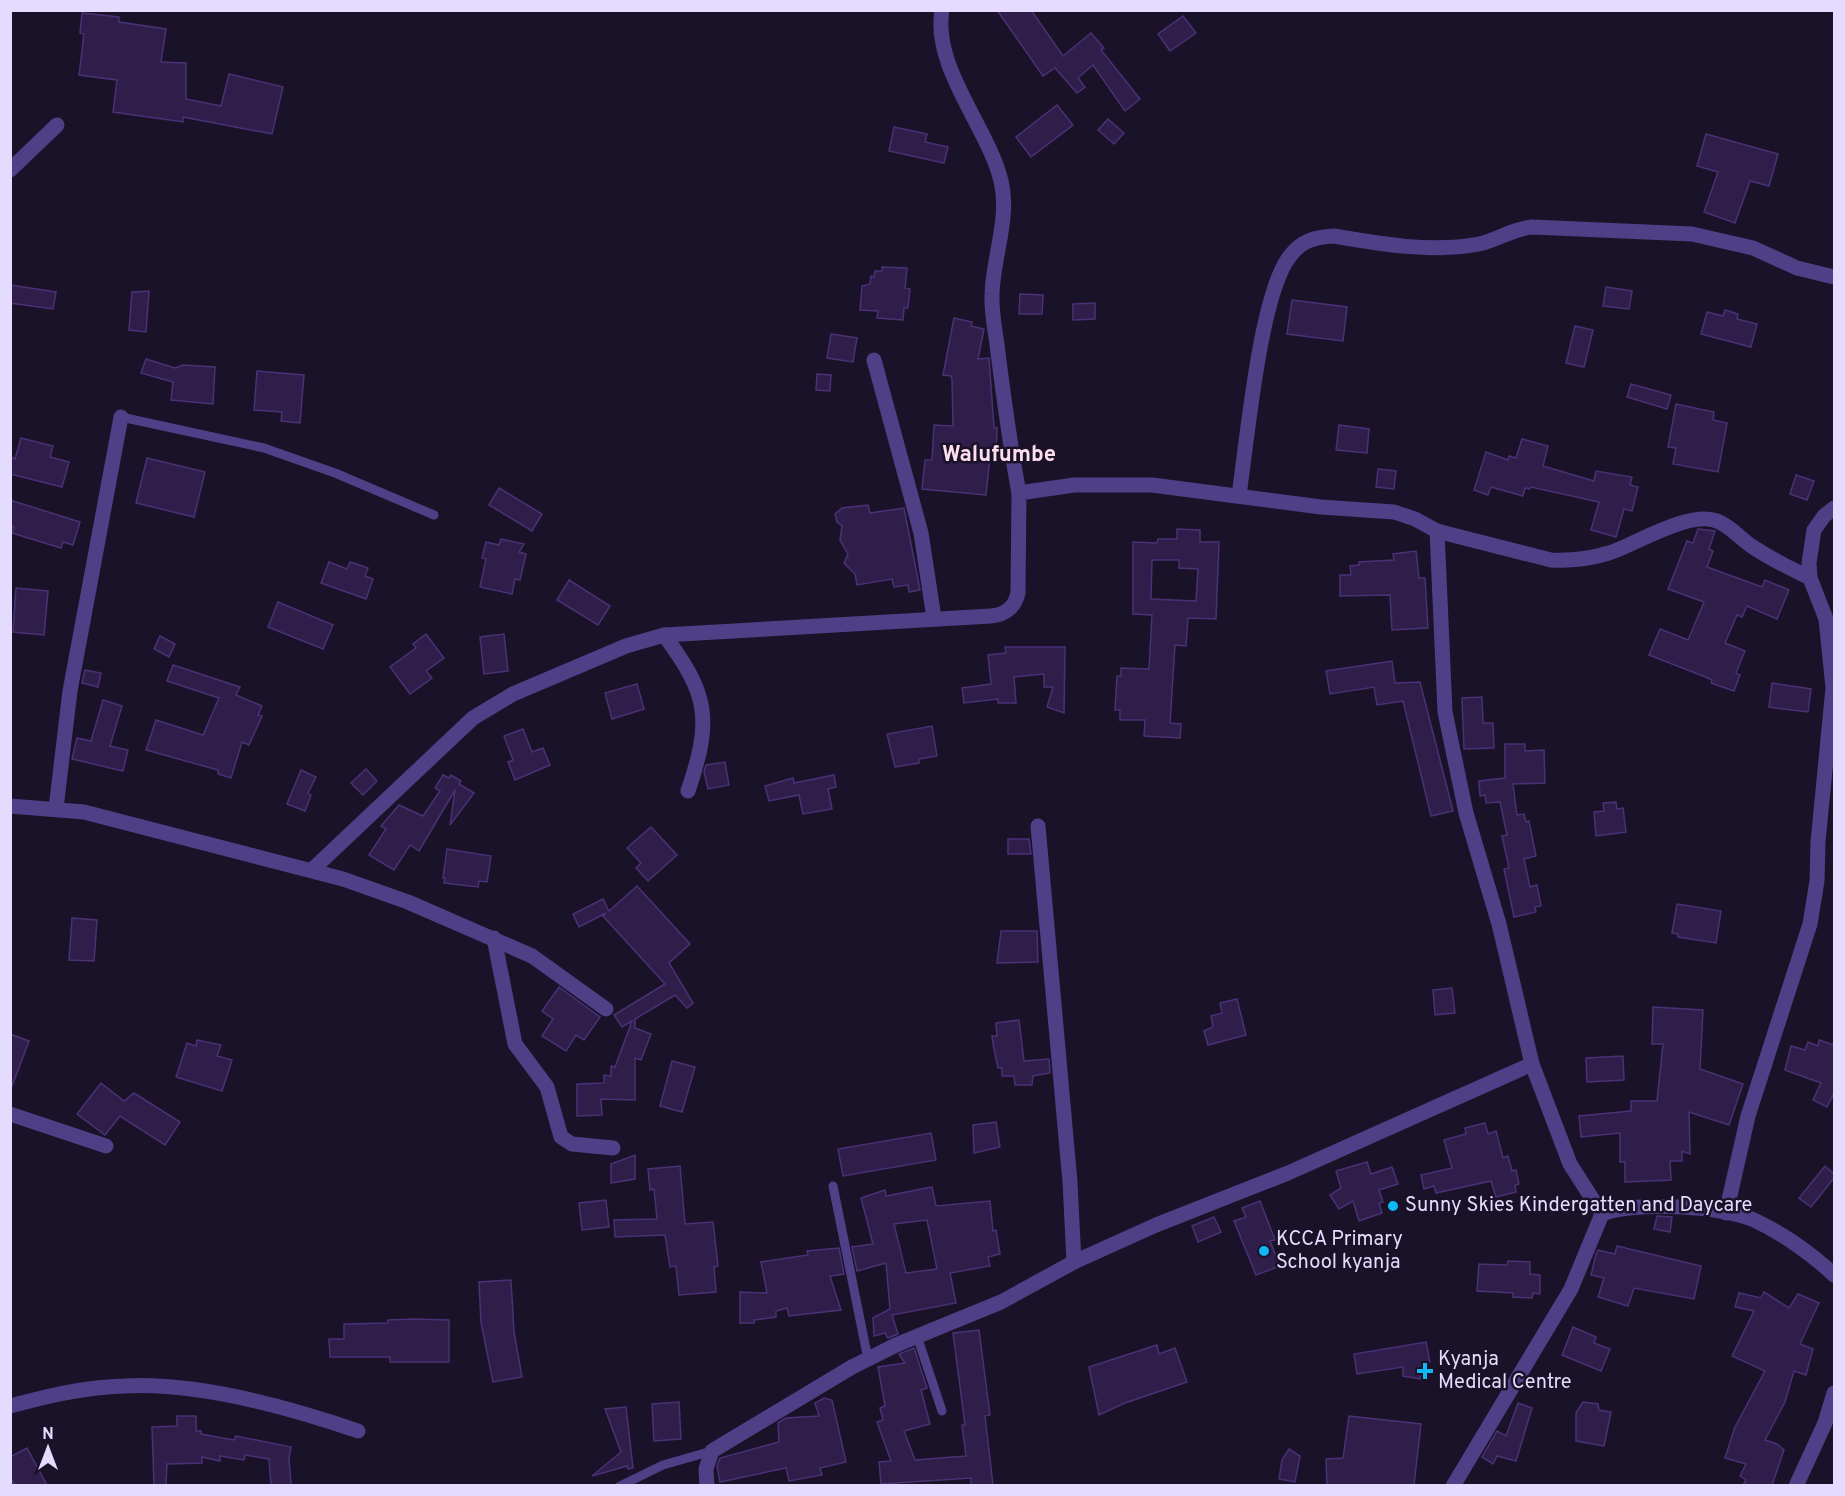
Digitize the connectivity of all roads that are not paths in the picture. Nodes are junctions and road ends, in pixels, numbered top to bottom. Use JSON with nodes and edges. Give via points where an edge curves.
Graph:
{"nodes":[{"id":1,"x":942,"y":10,"type":"edge"},
{"id":2,"x":57,"y":125,"type":"dead end"},
{"id":3,"x":10,"y":170,"type":"edge"},
{"id":4,"x":1834,"y":277,"type":"edge"},
{"id":5,"x":874,"y":360,"type":"dead end"},
{"id":6,"x":121,"y":417,"type":"joint"},
{"id":7,"x":1019,"y":493,"type":"junction"},
{"id":8,"x":1239,"y":495,"type":"junction"},
{"id":9,"x":1834,"y":508,"type":"edge"},
{"id":10,"x":434,"y":515,"type":"dead end"},
{"id":11,"x":1437,"y":531,"type":"junction"},
{"id":12,"x":1810,"y":578,"type":"junction"},
{"id":13,"x":934,"y":618,"type":"junction"},
{"id":14,"x":664,"y":635,"type":"junction"},
{"id":15,"x":688,"y":791,"type":"dead end"},
{"id":16,"x":10,"y":806,"type":"edge"},
{"id":17,"x":56,"y":808,"type":"junction"},
{"id":18,"x":1038,"y":825,"type":"dead end"},
{"id":19,"x":1834,"y":836,"type":"edge"},
{"id":20,"x":1818,"y":842,"type":"junction"},
{"id":21,"x":312,"y":870,"type":"junction"},
{"id":22,"x":494,"y":938,"type":"junction"},
{"id":23,"x":606,"y":1009,"type":"dead end"},
{"id":24,"x":1533,"y":1064,"type":"junction"},
{"id":25,"x":10,"y":1114,"type":"edge"},
{"id":26,"x":106,"y":1146,"type":"dead end"},
{"id":27,"x":613,"y":1148,"type":"dead end"},
{"id":28,"x":833,"y":1186,"type":"dead end"},
{"id":29,"x":1726,"y":1213,"type":"junction"},
{"id":30,"x":1602,"y":1214,"type":"junction"},
{"id":31,"x":1074,"y":1262,"type":"junction"},
{"id":32,"x":1834,"y":1275,"type":"edge"},
{"id":33,"x":917,"y":1336,"type":"junction"},
{"id":34,"x":868,"y":1359,"type":"junction"},
{"id":35,"x":1834,"y":1393,"type":"edge"},
{"id":36,"x":10,"y":1406,"type":"edge"},
{"id":37,"x":942,"y":1411,"type":"dead end"},
{"id":38,"x":358,"y":1431,"type":"dead end"},
{"id":39,"x":712,"y":1451,"type":"junction"},
{"id":40,"x":620,"y":1485,"type":"edge"},
{"id":41,"x":707,"y":1485,"type":"edge"},
{"id":42,"x":1453,"y":1485,"type":"edge"},
{"id":43,"x":1796,"y":1485,"type":"edge"}],
"edges":[{"from":1,"to":7,"type":"street","via":[[941,37],[953,72],[1001,180],[1004,215],[992,293],[993,317]]},
{"from":2,"to":3,"type":"street"},
{"from":4,"to":8,"type":"street","via":[[1797,268],[1726,241],[1653,230],[1532,227],[1481,243],[1440,247],[1334,236],[1307,240],[1288,257],[1273,292]]},
{"from":5,"to":13,"type":"street","via":[[921,533]]},
{"from":6,"to":10,"type":"lane","via":[[264,448]]},
{"from":6,"to":17,"type":"street","via":[[70,691]]},
{"from":7,"to":8,"type":"street","via":[[1074,485],[1124,484]]},
{"from":7,"to":13,"type":"street","via":[[1018,593],[1014,605],[999,615]]},
{"from":8,"to":11,"type":"street","via":[[1394,513]]},
{"from":9,"to":12,"type":"street","via":[[1814,530]]},
{"from":11,"to":12,"type":"street","via":[[1551,560],[1583,560],[1704,518],[1716,520],[1771,558]]},
{"from":11,"to":24,"type":"street","via":[[1443,680],[1451,747]]},
{"from":12,"to":20,"type":"street","via":[[1826,619],[1833,666]]},
{"from":13,"to":14,"type":"street"},
{"from":14,"to":15,"type":"street","via":[[696,683],[702,709],[703,741]]},
{"from":14,"to":21,"type":"street","via":[[626,646],[524,690],[473,718]]},
{"from":16,"to":17,"type":"street"},
{"from":17,"to":21,"type":"street"},
{"from":18,"to":31,"type":"street"},
{"from":19,"to":20,"type":"street"},
{"from":20,"to":29,"type":"street","via":[[1810,924],[1748,1116]]},
{"from":21,"to":22,"type":"street","via":[[408,902]]},
{"from":22,"to":23,"type":"street","via":[[532,956]]},
{"from":22,"to":27,"type":"street","via":[[515,1044],[547,1087],[561,1137],[572,1144]]},
{"from":24,"to":30,"type":"street","via":[[1569,1164]]},
{"from":24,"to":31,"type":"street","via":[[1288,1173]]},
{"from":25,"to":26,"type":"street"},
{"from":28,"to":34,"type":"lane"},
{"from":29,"to":30,"type":"street","via":[[1632,1206]]},
{"from":29,"to":32,"type":"street","via":[[1754,1220],[1778,1233]]},
{"from":30,"to":42,"type":"street","via":[[1571,1288]]},
{"from":31,"to":33,"type":"street","via":[[1001,1302]]},
{"from":33,"to":34,"type":"street"},
{"from":33,"to":37,"type":"lane"},
{"from":34,"to":39,"type":"street"},
{"from":35,"to":43,"type":"street"},
{"from":36,"to":38,"type":"street","via":[[94,1388],[126,1385],[186,1389],[275,1407]]},
{"from":39,"to":40,"type":"lane","via":[[663,1465]]},
{"from":39,"to":41,"type":"street","via":[[706,1469]]}]}
